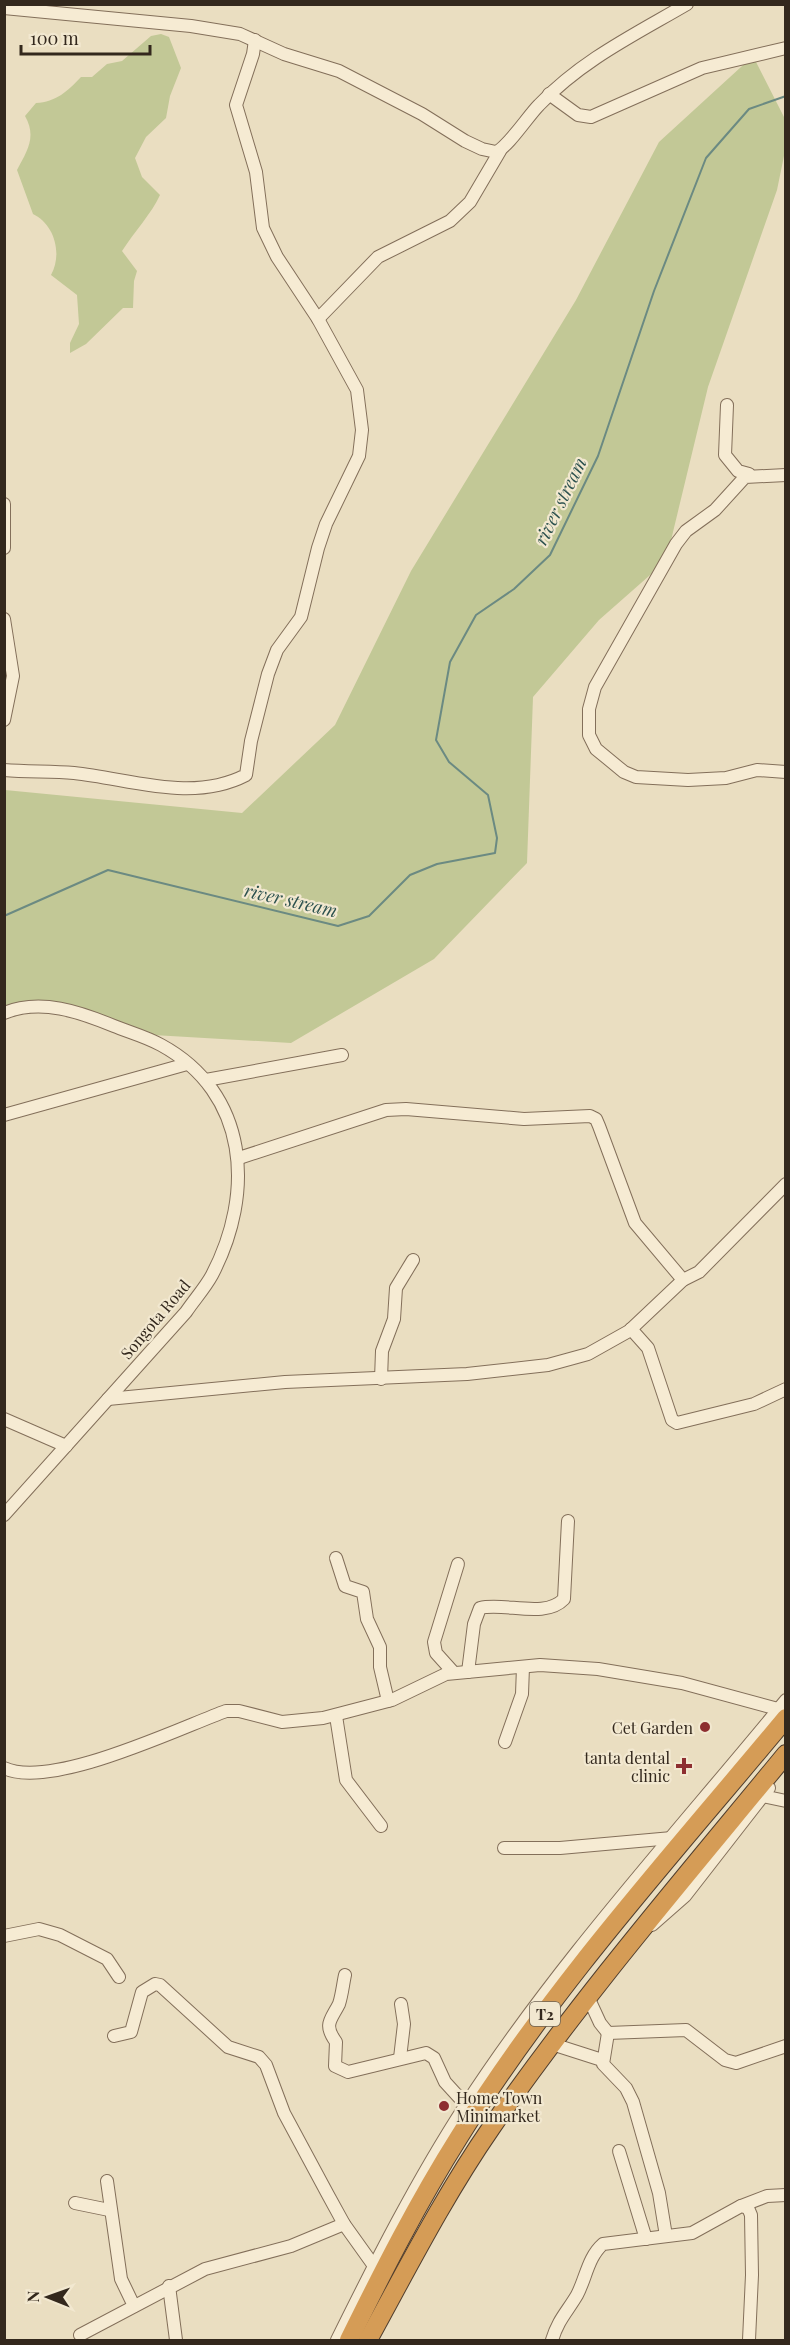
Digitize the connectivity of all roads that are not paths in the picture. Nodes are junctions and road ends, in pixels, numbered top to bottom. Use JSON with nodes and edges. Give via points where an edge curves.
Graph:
{"nodes":[{"id":1,"x":687,"y":4,"type":"edge"},
{"id":2,"x":4,"y":8,"type":"edge"},
{"id":3,"x":255,"y":40,"type":"junction"},
{"id":4,"x":786,"y":48,"type":"edge"},
{"id":5,"x":549,"y":94,"type":"junction"},
{"id":6,"x":500,"y":151,"type":"junction"},
{"id":7,"x":318,"y":319,"type":"junction"},
{"id":8,"x":726,"y":405,"type":"dead end"},
{"id":9,"x":749,"y":474,"type":"junction"},
{"id":10,"x":786,"y":475,"type":"edge"},
{"id":11,"x":4,"y":504,"type":"edge"},
{"id":12,"x":4,"y":548,"type":"edge"},
{"id":13,"x":4,"y":619,"type":"edge"},
{"id":14,"x":4,"y":720,"type":"edge"},
{"id":15,"x":4,"y":770,"type":"edge"},
{"id":16,"x":786,"y":772,"type":"edge"},
{"id":17,"x":4,"y":1013,"type":"edge"},
{"id":18,"x":342,"y":1055,"type":"dead end"},
{"id":19,"x":187,"y":1064,"type":"junction"},
{"id":20,"x":206,"y":1080,"type":"junction"},
{"id":21,"x":4,"y":1115,"type":"edge"},
{"id":22,"x":239,"y":1158,"type":"junction"},
{"id":23,"x":786,"y":1184,"type":"edge"},
{"id":24,"x":413,"y":1260,"type":"dead end"},
{"id":25,"x":683,"y":1280,"type":"junction"},
{"id":26,"x":631,"y":1329,"type":"junction"},
{"id":27,"x":381,"y":1379,"type":"junction"},
{"id":28,"x":786,"y":1389,"type":"edge"},
{"id":29,"x":108,"y":1399,"type":"junction"},
{"id":30,"x":4,"y":1419,"type":"edge"},
{"id":31,"x":66,"y":1446,"type":"junction"},
{"id":32,"x":4,"y":1515,"type":"edge"},
{"id":33,"x":568,"y":1521,"type":"dead end"},
{"id":34,"x":336,"y":1558,"type":"dead end"},
{"id":35,"x":458,"y":1564,"type":"dead end"},
{"id":36,"x":523,"y":1667,"type":"junction"},
{"id":37,"x":468,"y":1671,"type":"junction"},
{"id":38,"x":454,"y":1673,"type":"junction"},
{"id":39,"x":388,"y":1701,"type":"junction"},
{"id":40,"x":783,"y":1709,"type":"edge"},
{"id":41,"x":336,"y":1716,"type":"junction"},
{"id":42,"x":504,"y":1742,"type":"dead end"},
{"id":43,"x":786,"y":1754,"type":"edge"},
{"id":44,"x":4,"y":1768,"type":"edge"},
{"id":45,"x":786,"y":1768,"type":"edge"},
{"id":46,"x":763,"y":1796,"type":"junction"},
{"id":47,"x":786,"y":1801,"type":"edge"},
{"id":48,"x":381,"y":1826,"type":"dead end"},
{"id":49,"x":672,"y":1838,"type":"junction"},
{"id":50,"x":504,"y":1848,"type":"dead end"},
{"id":51,"x":641,"y":1933,"type":"junction"},
{"id":52,"x":4,"y":1936,"type":"edge"},
{"id":53,"x":345,"y":1975,"type":"dead end"},
{"id":54,"x":119,"y":1977,"type":"dead end"},
{"id":55,"x":588,"y":1998,"type":"junction"},
{"id":56,"x":401,"y":2004,"type":"dead end"},
{"id":57,"x":608,"y":2033,"type":"junction"},
{"id":58,"x":114,"y":2036,"type":"dead end"},
{"id":59,"x":552,"y":2044,"type":"junction"},
{"id":60,"x":786,"y":2046,"type":"edge"},
{"id":61,"x":400,"y":2058,"type":"junction"},
{"id":62,"x":602,"y":2060,"type":"junction"},
{"id":63,"x":466,"y":2105,"type":"junction"},
{"id":64,"x":619,"y":2151,"type":"dead end"},
{"id":65,"x":107,"y":2181,"type":"dead end"},
{"id":66,"x":786,"y":2195,"type":"edge"},
{"id":67,"x":75,"y":2203,"type":"dead end"},
{"id":68,"x":741,"y":2206,"type":"junction"},
{"id":69,"x":109,"y":2210,"type":"junction"},
{"id":70,"x":344,"y":2224,"type":"junction"},
{"id":71,"x":666,"y":2236,"type":"junction"},
{"id":72,"x":646,"y":2239,"type":"junction"},
{"id":73,"x":374,"y":2266,"type":"junction"},
{"id":74,"x":169,"y":2286,"type":"junction"},
{"id":75,"x":134,"y":2306,"type":"junction"},
{"id":76,"x":80,"y":2335,"type":"dead end"},
{"id":77,"x":176,"y":2340,"type":"edge"},
{"id":78,"x":337,"y":2340,"type":"edge"},
{"id":79,"x":349,"y":2340,"type":"edge"},
{"id":80,"x":368,"y":2340,"type":"edge"},
{"id":81,"x":552,"y":2340,"type":"edge"},
{"id":82,"x":749,"y":2340,"type":"edge"}],
"edges":[{"from":1,"to":5,"type":"street","via":[[606,49]]},
{"from":2,"to":3,"type":"street","via":[[191,26]]},
{"from":3,"to":6,"type":"street","via":[[339,71],[465,141],[491,152]]},
{"from":3,"to":7,"type":"street","via":[[236,105],[256,171],[264,228],[277,257]]},
{"from":4,"to":5,"type":"street","via":[[702,68],[591,117],[578,115]]},
{"from":5,"to":6,"type":"street"},
{"from":6,"to":7,"type":"street","via":[[470,202],[450,221],[378,257]]},
{"from":7,"to":15,"type":"street","via":[[357,390],[362,419],[359,456],[326,524],[301,617],[277,650],[268,674],[251,741],[248,774],[201,789],[178,789],[74,774]]},
{"from":8,"to":9,"type":"street","via":[[726,458],[738,471]]},
{"from":9,"to":10,"type":"street"},
{"from":9,"to":16,"type":"street","via":[[676,544],[595,687],[589,735],[596,749],[636,777],[688,780],[726,778],[762,770]]},
{"from":11,"to":12,"type":"street"},
{"from":13,"to":14,"type":"street","via":[[13,676]]},
{"from":17,"to":19,"type":"street","name":"Songota Road","via":[[28,1006],[86,1015],[161,1044]]},
{"from":18,"to":20,"type":"street"},
{"from":19,"to":20,"type":"street","name":"Songota Road"},
{"from":19,"to":21,"type":"street"},
{"from":20,"to":22,"type":"street","name":"Songota Road","via":[[222,1105]]},
{"from":22,"to":25,"type":"street","via":[[396,1109],[524,1119],[590,1116],[599,1126],[635,1223]]},
{"from":22,"to":29,"type":"street","name":"Songota Road","via":[[231,1226],[211,1276],[186,1312]]},
{"from":23,"to":25,"type":"street","via":[[699,1272]]},
{"from":24,"to":27,"type":"street","via":[[396,1288],[394,1319],[382,1351]]},
{"from":25,"to":26,"type":"street"},
{"from":26,"to":27,"type":"street","via":[[588,1354],[548,1365]]},
{"from":26,"to":28,"type":"street","via":[[648,1348],[672,1420],[677,1423],[754,1404]]},
{"from":27,"to":29,"type":"street","via":[[285,1382]]},
{"from":29,"to":31,"type":"street","name":"Songota Road"},
{"from":30,"to":31,"type":"street"},
{"from":31,"to":32,"type":"street","name":"Songota Road"},
{"from":33,"to":37,"type":"street","via":[[564,1599],[559,1604],[538,1608],[480,1608]]},
{"from":34,"to":39,"type":"street","via":[[345,1586],[363,1592],[367,1619],[380,1647]]},
{"from":35,"to":38,"type":"street","via":[[434,1646]]},
{"from":36,"to":37,"type":"street"},
{"from":36,"to":40,"type":"street","via":[[598,1669],[682,1683]]},
{"from":36,"to":42,"type":"street","via":[[522,1694]]},
{"from":37,"to":38,"type":"street"},
{"from":38,"to":39,"type":"street"},
{"from":39,"to":41,"type":"street"},
{"from":40,"to":49,"type":"street"},
{"from":40,"to":79,"type":"highway","number":"T2","via":[[519,2049],[453,2146],[401,2235]]},
{"from":41,"to":44,"type":"street","via":[[282,1722],[226,1711],[141,1745],[53,1772],[25,1774]]},
{"from":41,"to":48,"type":"street","via":[[346,1780]]},
{"from":43,"to":51,"type":"highway","number":"T2"},
{"from":45,"to":46,"type":"street"},
{"from":46,"to":47,"type":"street"},
{"from":46,"to":51,"type":"street","via":[[685,1896]]},
{"from":49,"to":50,"type":"street","via":[[560,1848]]},
{"from":49,"to":63,"type":"street","via":[[533,2010]]},
{"from":51,"to":55,"type":"highway","number":"T2"},
{"from":52,"to":54,"type":"street","via":[[39,1929],[60,1935],[106,1959]]},
{"from":53,"to":61,"type":"street","via":[[329,2027],[336,2042],[335,2066],[348,2072]]},
{"from":55,"to":57,"type":"street"},
{"from":55,"to":59,"type":"highway","number":"T2"},
{"from":56,"to":61,"type":"street","via":[[404,2024]]},
{"from":57,"to":60,"type":"street","via":[[686,2030],[725,2060],[736,2063]]},
{"from":57,"to":62,"type":"street"},
{"from":58,"to":70,"type":"street","via":[[131,2032],[142,1992],[155,1984],[228,2047],[259,2057],[272,2077],[284,2113]]},
{"from":59,"to":62,"type":"street"},
{"from":59,"to":80,"type":"highway","number":"T2","via":[[490,2130],[427,2232]]},
{"from":61,"to":63,"type":"street","via":[[432,2055],[453,2094]]},
{"from":62,"to":71,"type":"street","via":[[604,2068],[623,2084],[633,2102],[660,2193]]},
{"from":63,"to":73,"type":"street"},
{"from":64,"to":72,"type":"street"},
{"from":65,"to":69,"type":"street"},
{"from":66,"to":68,"type":"street","via":[[767,2196]]},
{"from":67,"to":69,"type":"street"},
{"from":68,"to":71,"type":"street","via":[[693,2232]]},
{"from":68,"to":82,"type":"street","via":[[748,2208],[752,2216]]},
{"from":69,"to":75,"type":"street","via":[[121,2279]]},
{"from":70,"to":73,"type":"street"},
{"from":70,"to":74,"type":"street","via":[[291,2246],[205,2269]]},
{"from":71,"to":72,"type":"street"},
{"from":72,"to":81,"type":"street","via":[[610,2243],[598,2249],[577,2294],[559,2319]]},
{"from":73,"to":78,"type":"street"},
{"from":74,"to":75,"type":"street"},
{"from":74,"to":77,"type":"street"},
{"from":75,"to":76,"type":"street"}]}
